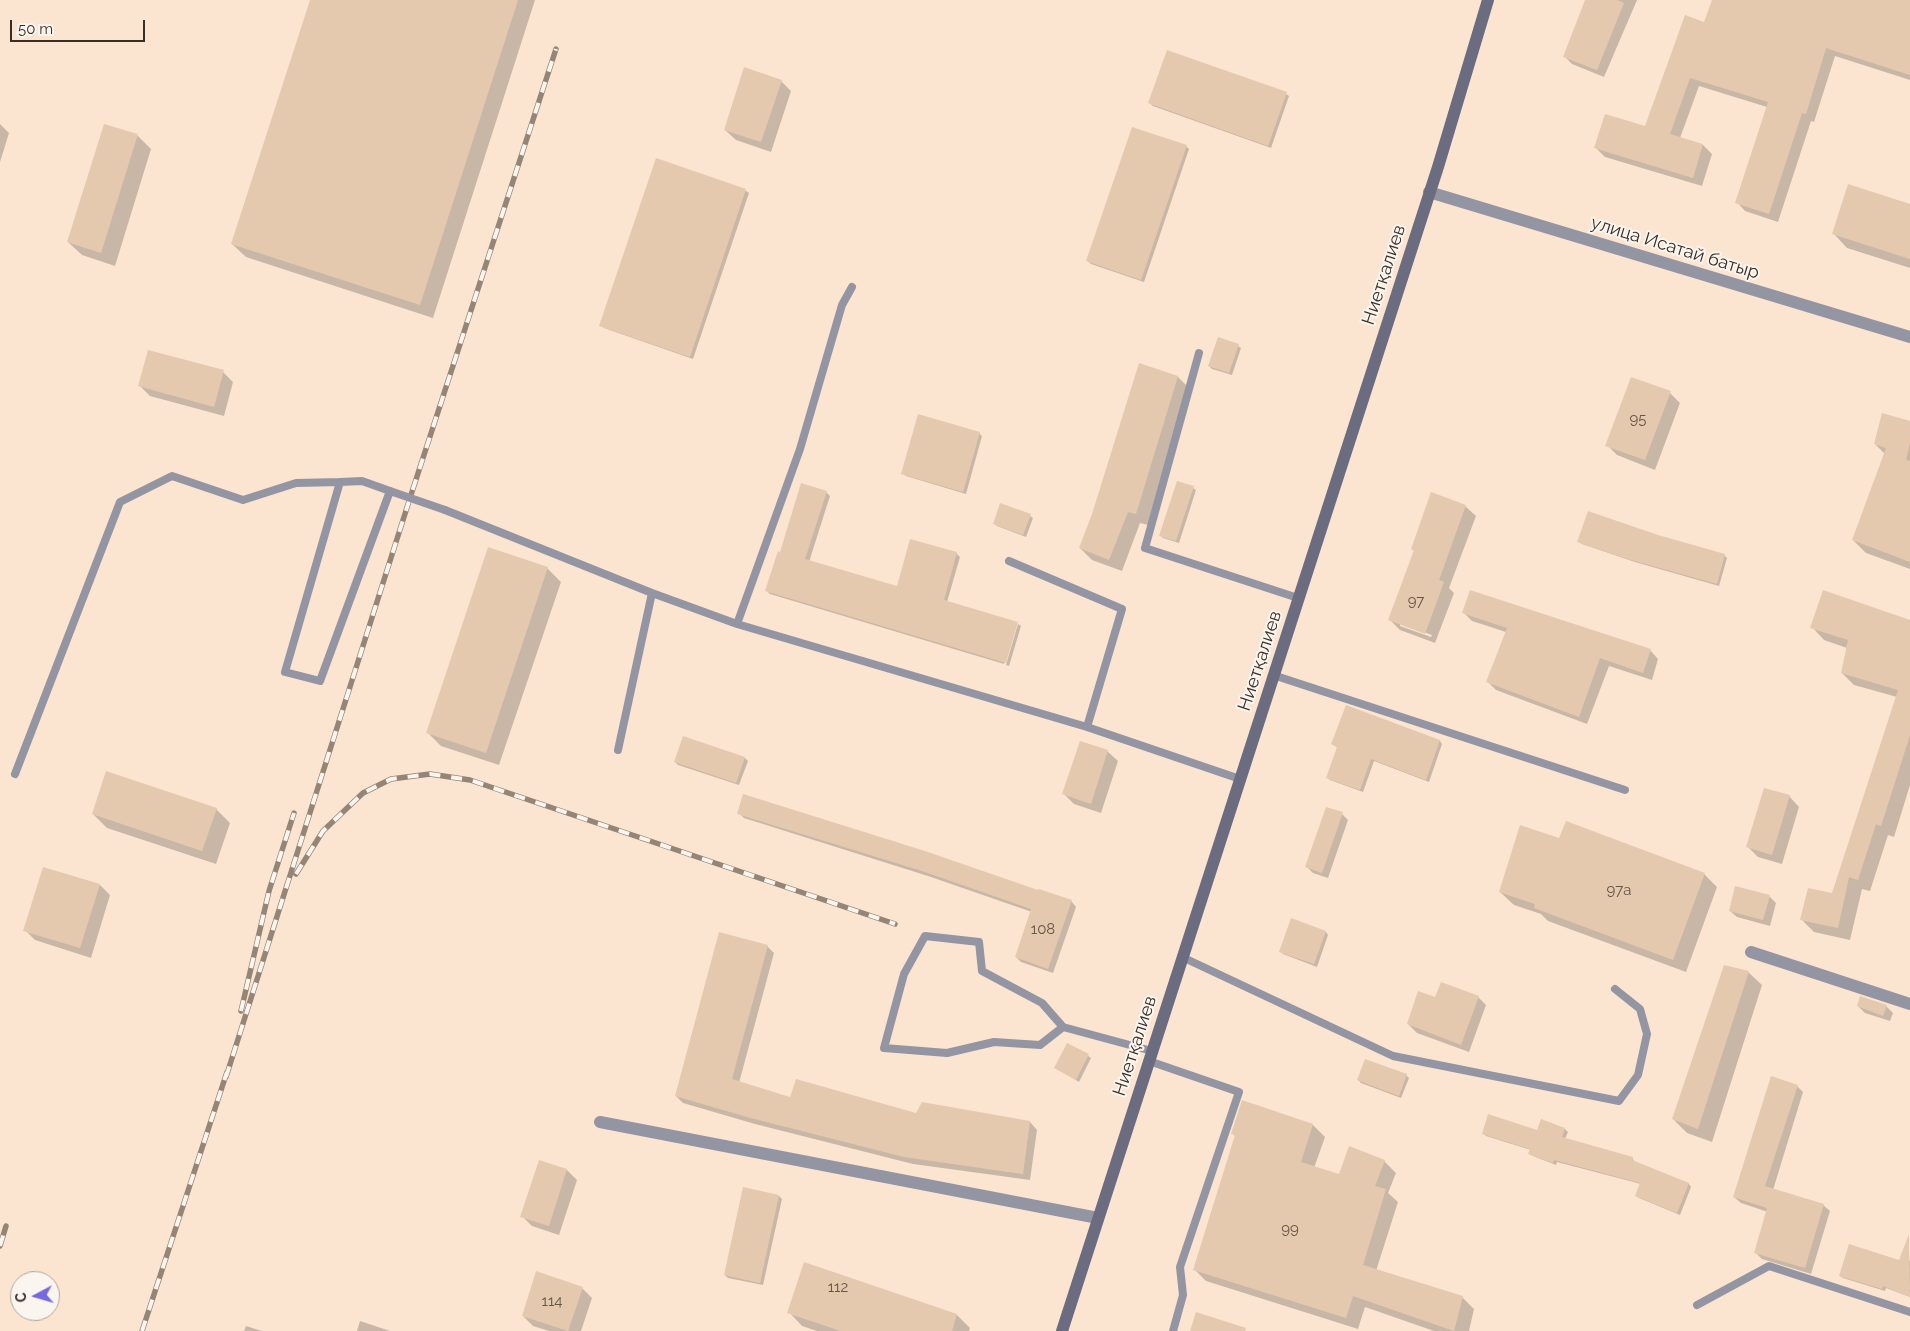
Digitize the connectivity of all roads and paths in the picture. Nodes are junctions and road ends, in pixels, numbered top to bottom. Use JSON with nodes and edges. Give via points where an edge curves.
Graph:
{"nodes":[{"id":1,"x":1488,"y":0,"type":"edge"},
{"id":2,"x":1429,"y":192,"type":"junction"},
{"id":3,"x":852,"y":287,"type":"dead end"},
{"id":4,"x":1910,"y":337,"type":"edge"},
{"id":5,"x":1199,"y":353,"type":"dead end"},
{"id":6,"x":340,"y":482,"type":"junction"},
{"id":7,"x":390,"y":491,"type":"junction"},
{"id":8,"x":1008,"y":562,"type":"dead end"},
{"id":9,"x":652,"y":593,"type":"junction"},
{"id":10,"x":1298,"y":598,"type":"junction"},
{"id":11,"x":736,"y":624,"type":"junction"},
{"id":12,"x":1273,"y":675,"type":"junction"},
{"id":13,"x":1087,"y":727,"type":"junction"},
{"id":14,"x":618,"y":750,"type":"dead end"},
{"id":15,"x":15,"y":774,"type":"dead end"},
{"id":16,"x":1240,"y":779,"type":"junction"},
{"id":17,"x":1625,"y":790,"type":"dead end"},
{"id":18,"x":1750,"y":952,"type":"dead end"},
{"id":19,"x":1182,"y":957,"type":"junction"},
{"id":20,"x":1615,"y":988,"type":"dead end"},
{"id":21,"x":1910,"y":1004,"type":"edge"},
{"id":22,"x":1063,"y":1027,"type":"junction"},
{"id":23,"x":1150,"y":1056,"type":"junction"},
{"id":24,"x":600,"y":1122,"type":"dead end"},
{"id":25,"x":1098,"y":1218,"type":"junction"},
{"id":26,"x":1697,"y":1304,"type":"dead end"},
{"id":27,"x":1910,"y":1312,"type":"edge"},
{"id":28,"x":1062,"y":1331,"type":"edge"},
{"id":29,"x":1173,"y":1331,"type":"edge"}],
"edges":[{"from":1,"to":2,"type":"street","name":"Ниетқалиев"},
{"from":2,"to":4,"type":"street","name":"улица Исатай батыр"},
{"from":2,"to":10,"type":"street","name":"Ниетқалиев"},
{"from":3,"to":11,"type":"lane","via":[[842,305],[800,449]]},
{"from":5,"to":10,"type":"lane","via":[[1145,548]]},
{"from":6,"to":7,"type":"lane","via":[[362,481]]},
{"from":6,"to":7,"type":"lane","via":[[285,672],[320,681]]},
{"from":6,"to":15,"type":"lane","via":[[296,483],[243,500],[172,476],[120,502]]},
{"from":7,"to":9,"type":"lane","bridge":true},
{"from":8,"to":13,"type":"lane","via":[[1122,609]]},
{"from":9,"to":11,"type":"lane"},
{"from":9,"to":14,"type":"lane"},
{"from":10,"to":12,"type":"street","name":"Ниетқалиев"},
{"from":11,"to":13,"type":"lane"},
{"from":12,"to":16,"type":"street","name":"Ниетқалиев"},
{"from":12,"to":17,"type":"lane"},
{"from":13,"to":16,"type":"lane"},
{"from":16,"to":19,"type":"street","name":"Ниетқалиев"},
{"from":18,"to":21,"type":"street"},
{"from":19,"to":20,"type":"lane","via":[[1393,1056],[1619,1101],[1638,1075],[1648,1034],[1640,1008]]},
{"from":19,"to":23,"type":"street","name":"Ниетқалиев"},
{"from":22,"to":22,"type":"lane","via":[[1042,1003],[982,971],[979,942],[925,936],[904,974],[884,1048],[947,1053],[994,1042],[1040,1045]]},
{"from":22,"to":23,"type":"lane"},
{"from":23,"to":25,"type":"street","name":"Ниетқалиев"},
{"from":23,"to":29,"type":"lane","via":[[1239,1092],[1180,1267],[1183,1295]]},
{"from":24,"to":25,"type":"street"},
{"from":25,"to":28,"type":"street","name":"Ниетқалиев"},
{"from":26,"to":27,"type":"lane","via":[[1769,1266]]}]}
